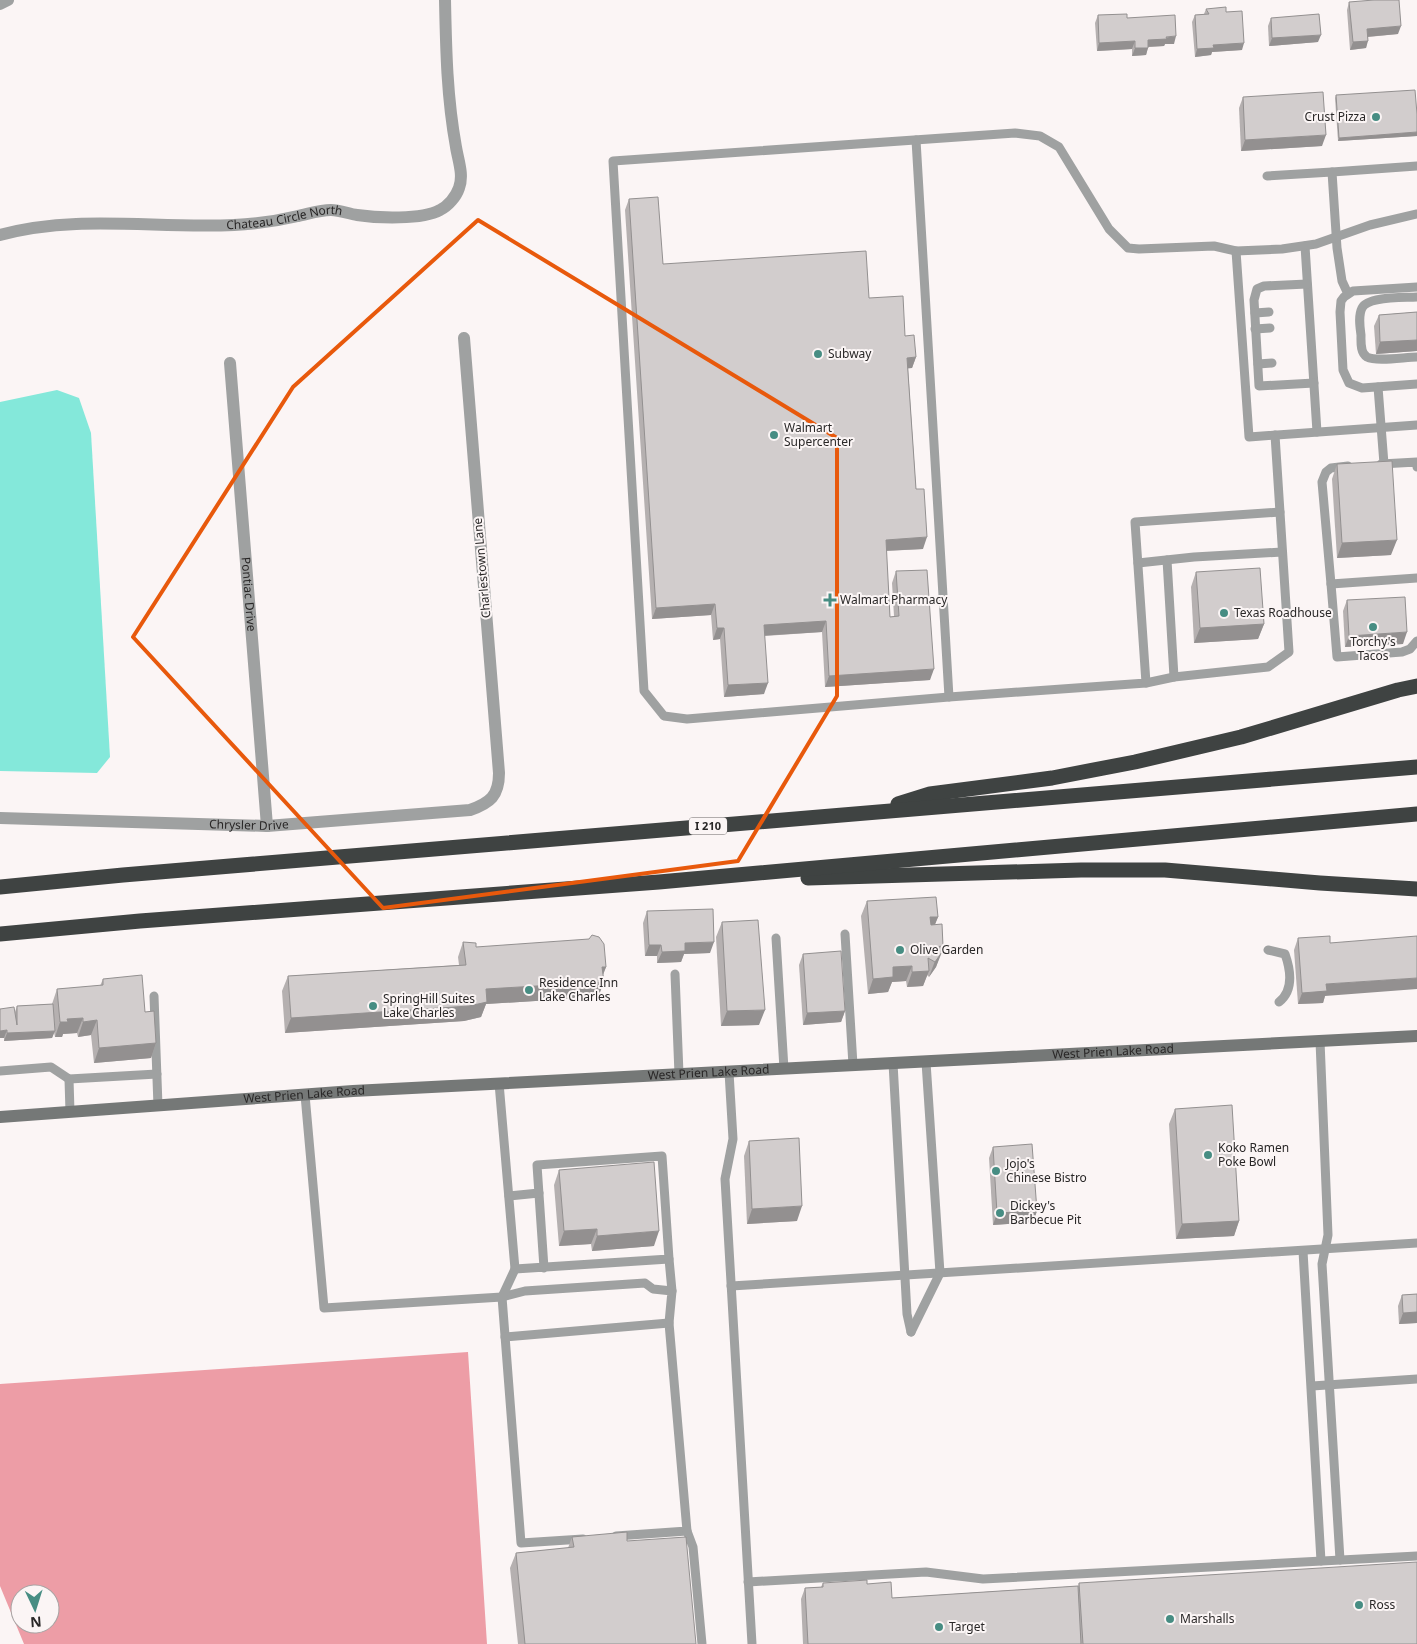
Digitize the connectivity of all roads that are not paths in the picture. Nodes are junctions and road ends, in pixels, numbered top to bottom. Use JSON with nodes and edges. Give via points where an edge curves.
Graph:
{"nodes":[{"id":1,"x":8,"y":0,"type":"edge"},
{"id":2,"x":445,"y":0,"type":"edge"},
{"id":3,"x":0,"y":4,"type":"edge"},
{"id":4,"x":916,"y":140,"type":"junction"},
{"id":5,"x":1417,"y":166,"type":"edge"},
{"id":6,"x":1332,"y":172,"type":"junction"},
{"id":7,"x":1267,"y":176,"type":"dead end"},
{"id":8,"x":1417,"y":214,"type":"edge"},
{"id":9,"x":0,"y":235,"type":"edge"},
{"id":10,"x":1337,"y":237,"type":"junction"},
{"id":11,"x":1305,"y":246,"type":"junction"},
{"id":12,"x":1236,"y":251,"type":"junction"},
{"id":13,"x":1307,"y":284,"type":"junction"},
{"id":14,"x":1417,"y":287,"type":"edge"},
{"id":15,"x":1348,"y":294,"type":"junction"},
{"id":16,"x":1417,"y":297,"type":"edge"},
{"id":17,"x":1269,"y":312,"type":"dead end"},
{"id":18,"x":1254,"y":313,"type":"junction"},
{"id":19,"x":1270,"y":328,"type":"dead end"},
{"id":20,"x":1256,"y":329,"type":"junction"},
{"id":21,"x":464,"y":338,"type":"dead end"},
{"id":22,"x":1417,"y":356,"type":"edge"},
{"id":23,"x":230,"y":363,"type":"dead end"},
{"id":24,"x":1272,"y":363,"type":"dead end"},
{"id":25,"x":1258,"y":364,"type":"junction"},
{"id":26,"x":1314,"y":383,"type":"junction"},
{"id":27,"x":1417,"y":384,"type":"edge"},
{"id":28,"x":1378,"y":387,"type":"junction"},
{"id":29,"x":1417,"y":425,"type":"edge"},
{"id":30,"x":1381,"y":428,"type":"junction"},
{"id":31,"x":1317,"y":432,"type":"junction"},
{"id":32,"x":1275,"y":435,"type":"junction"},
{"id":33,"x":1357,"y":466,"type":"edge"},
{"id":34,"x":1417,"y":467,"type":"edge"},
{"id":35,"x":1280,"y":512,"type":"junction"},
{"id":36,"x":1282,"y":552,"type":"junction"},
{"id":37,"x":1167,"y":560,"type":"junction"},
{"id":38,"x":1138,"y":562,"type":"junction"},
{"id":39,"x":1417,"y":578,"type":"edge"},
{"id":40,"x":1332,"y":584,"type":"junction"},
{"id":41,"x":1417,"y":641,"type":"edge"},
{"id":42,"x":1174,"y":677,"type":"junction"},
{"id":43,"x":1146,"y":683,"type":"junction"},
{"id":44,"x":1417,"y":686,"type":"edge"},
{"id":45,"x":949,"y":697,"type":"junction"},
{"id":46,"x":1417,"y":767,"type":"edge"},
{"id":47,"x":494,"y":796,"type":"joint"},
{"id":48,"x":867,"y":813,"type":"junction"},
{"id":49,"x":1417,"y":814,"type":"edge"},
{"id":50,"x":0,"y":818,"type":"edge"},
{"id":51,"x":267,"y":826,"type":"junction"},
{"id":52,"x":659,"y":882,"type":"junction"},
{"id":53,"x":0,"y":888,"type":"edge"},
{"id":54,"x":1417,"y":889,"type":"edge"},
{"id":55,"x":0,"y":934,"type":"edge"},
{"id":56,"x":845,"y":934,"type":"dead end"},
{"id":57,"x":776,"y":938,"type":"dead end"},
{"id":58,"x":1268,"y":950,"type":"dead end"},
{"id":59,"x":675,"y":974,"type":"dead end"},
{"id":60,"x":154,"y":996,"type":"dead end"},
{"id":61,"x":1279,"y":1002,"type":"dead end"},
{"id":62,"x":1417,"y":1036,"type":"edge"},
{"id":63,"x":1320,"y":1041,"type":"junction"},
{"id":64,"x":926,"y":1062,"type":"junction"},
{"id":65,"x":893,"y":1063,"type":"junction"},
{"id":66,"x":853,"y":1065,"type":"junction"},
{"id":67,"x":784,"y":1069,"type":"junction"},
{"id":68,"x":0,"y":1070,"type":"edge"},
{"id":69,"x":729,"y":1072,"type":"junction"},
{"id":70,"x":157,"y":1074,"type":"junction"},
{"id":71,"x":679,"y":1074,"type":"junction"},
{"id":72,"x":68,"y":1079,"type":"junction"},
{"id":73,"x":499,"y":1083,"type":"junction"},
{"id":74,"x":305,"y":1095,"type":"junction"},
{"id":75,"x":158,"y":1106,"type":"junction"},
{"id":76,"x":70,"y":1112,"type":"junction"},
{"id":77,"x":0,"y":1118,"type":"edge"},
{"id":78,"x":539,"y":1193,"type":"junction"},
{"id":79,"x":509,"y":1196,"type":"junction"},
{"id":80,"x":1417,"y":1243,"type":"edge"},
{"id":81,"x":1325,"y":1249,"type":"junction"},
{"id":82,"x":1303,"y":1251,"type":"junction"},
{"id":83,"x":669,"y":1259,"type":"junction"},
{"id":84,"x":544,"y":1268,"type":"junction"},
{"id":85,"x":515,"y":1269,"type":"junction"},
{"id":86,"x":940,"y":1273,"type":"junction"},
{"id":87,"x":905,"y":1275,"type":"junction"},
{"id":88,"x":732,"y":1286,"type":"junction"},
{"id":89,"x":672,"y":1292,"type":"junction"},
{"id":90,"x":502,"y":1297,"type":"junction"},
{"id":91,"x":669,"y":1324,"type":"junction"},
{"id":92,"x":505,"y":1337,"type":"junction"},
{"id":93,"x":1417,"y":1378,"type":"edge"},
{"id":94,"x":1330,"y":1384,"type":"junction"},
{"id":95,"x":1312,"y":1386,"type":"junction"},
{"id":96,"x":686,"y":1531,"type":"junction"},
{"id":97,"x":605,"y":1537,"type":"edge"},
{"id":98,"x":588,"y":1538,"type":"edge"},
{"id":99,"x":1417,"y":1556,"type":"edge"},
{"id":100,"x":1340,"y":1560,"type":"junction"},
{"id":101,"x":1321,"y":1561,"type":"junction"},
{"id":102,"x":748,"y":1582,"type":"junction"},
{"id":103,"x":702,"y":1644,"type":"edge"},
{"id":104,"x":752,"y":1644,"type":"edge"}],
"edges":[{"from":1,"to":3,"type":"street"},
{"from":2,"to":9,"type":"street","name":"Chateau Circle North","via":[[448,90],[462,179],[453,199],[439,211],[391,218],[357,216],[331,210],[236,225],[95,222]]},
{"from":4,"to":12,"type":"lane","via":[[1015,133],[1040,136],[1059,146],[1109,229],[1128,248],[1214,246]]},
{"from":4,"to":45,"type":"lane"},
{"from":4,"to":45,"type":"lane","via":[[613,161],[641,642],[644,691],[664,716],[687,720]]},
{"from":5,"to":6,"type":"lane"},
{"from":6,"to":7,"type":"lane"},
{"from":6,"to":10,"type":"lane"},
{"from":8,"to":10,"type":"lane"},
{"from":10,"to":11,"type":"lane"},
{"from":10,"to":15,"type":"lane","via":[[1342,281]]},
{"from":11,"to":12,"type":"lane"},
{"from":11,"to":13,"type":"lane"},
{"from":12,"to":32,"type":"lane","via":[[1249,437]]},
{"from":13,"to":18,"type":"lane","via":[[1258,289]]},
{"from":13,"to":26,"type":"lane","via":[[1305,325],[1308,361]]},
{"from":14,"to":15,"type":"lane","via":[[1358,290]]},
{"from":15,"to":28,"type":"lane","via":[[1341,301],[1340,312],[1345,378],[1355,386]]},
{"from":16,"to":22,"type":"lane","via":[[1366,303],[1360,320],[1362,350],[1368,357]]},
{"from":17,"to":18,"type":"lane"},
{"from":18,"to":20,"type":"lane"},
{"from":19,"to":20,"type":"lane"},
{"from":20,"to":25,"type":"lane"},
{"from":21,"to":47,"type":"street","name":"Charlestown Lane","via":[[499,773]]},
{"from":23,"to":51,"type":"street","name":"Pontiac Drive"},
{"from":24,"to":25,"type":"lane"},
{"from":25,"to":26,"type":"lane","via":[[1259,386]]},
{"from":26,"to":31,"type":"lane"},
{"from":27,"to":28,"type":"lane"},
{"from":28,"to":30,"type":"lane"},
{"from":29,"to":30,"type":"lane"},
{"from":30,"to":31,"type":"lane"},
{"from":30,"to":34,"type":"lane","via":[[1379,464],[1417,462]]},
{"from":31,"to":32,"type":"lane"},
{"from":32,"to":35,"type":"lane"},
{"from":33,"to":40,"type":"lane","via":[[1330,468],[1322,482]]},
{"from":35,"to":36,"type":"lane"},
{"from":35,"to":38,"type":"lane","via":[[1136,522]]},
{"from":36,"to":37,"type":"lane"},
{"from":36,"to":42,"type":"lane","via":[[1289,652],[1268,667]]},
{"from":37,"to":38,"type":"lane"},
{"from":37,"to":42,"type":"lane"},
{"from":38,"to":43,"type":"lane"},
{"from":39,"to":40,"type":"lane"},
{"from":40,"to":41,"type":"lane","via":[[1337,658],[1402,652]]},
{"from":42,"to":43,"type":"lane"},
{"from":43,"to":45,"type":"lane"},
{"from":44,"to":48,"type":"highway","via":[[1241,737],[1135,762],[1052,778],[930,794]]},
{"from":46,"to":48,"type":"highway","number":"I 210"},
{"from":47,"to":51,"type":"street","name":"Chrysler Drive","via":[[489,802],[470,810]]},
{"from":48,"to":53,"type":"highway","number":"I 210"},
{"from":49,"to":52,"type":"highway"},
{"from":50,"to":51,"type":"street","name":"Chrysler Drive"},
{"from":52,"to":54,"type":"highway","via":[[1165,870]]},
{"from":52,"to":55,"type":"highway"},
{"from":56,"to":66,"type":"lane"},
{"from":57,"to":67,"type":"lane"},
{"from":58,"to":61,"type":"lane","via":[[1285,954],[1289,966],[1287,996]]},
{"from":59,"to":71,"type":"lane"},
{"from":60,"to":70,"type":"lane"},
{"from":62,"to":63,"type":"street","name":"West Prien Lake Road"},
{"from":63,"to":64,"type":"street","name":"West Prien Lake Road"},
{"from":63,"to":81,"type":"lane","via":[[1328,1235]]},
{"from":64,"to":65,"type":"street","name":"West Prien Lake Road"},
{"from":64,"to":86,"type":"lane"},
{"from":65,"to":66,"type":"street","name":"West Prien Lake Road"},
{"from":65,"to":87,"type":"lane"},
{"from":66,"to":67,"type":"street","name":"West Prien Lake Road"},
{"from":67,"to":69,"type":"street","name":"West Prien Lake Road"},
{"from":68,"to":72,"type":"lane","via":[[51,1067]]},
{"from":69,"to":71,"type":"street","name":"West Prien Lake Road"},
{"from":69,"to":88,"type":"lane","via":[[732,1139],[725,1179]]},
{"from":70,"to":72,"type":"lane"},
{"from":70,"to":75,"type":"lane"},
{"from":71,"to":73,"type":"street","name":"West Prien Lake Road"},
{"from":72,"to":76,"type":"lane"},
{"from":73,"to":74,"type":"street","name":"West Prien Lake Road"},
{"from":73,"to":79,"type":"lane"},
{"from":74,"to":75,"type":"street","name":"West Prien Lake Road"},
{"from":74,"to":90,"type":"lane","via":[[324,1308]]},
{"from":75,"to":76,"type":"street","name":"West Prien Lake Road"},
{"from":76,"to":77,"type":"street","name":"West Prien Lake Road"},
{"from":78,"to":79,"type":"lane"},
{"from":78,"to":83,"type":"lane","via":[[538,1165],[662,1156]]},
{"from":78,"to":84,"type":"lane"},
{"from":79,"to":85,"type":"lane"},
{"from":80,"to":81,"type":"lane"},
{"from":81,"to":82,"type":"lane"},
{"from":81,"to":94,"type":"lane","via":[[1322,1264]]},
{"from":82,"to":86,"type":"lane"},
{"from":82,"to":95,"type":"lane"},
{"from":83,"to":84,"type":"lane"},
{"from":83,"to":89,"type":"lane"},
{"from":84,"to":85,"type":"lane"},
{"from":85,"to":90,"type":"lane"},
{"from":86,"to":87,"type":"lane"},
{"from":86,"to":87,"type":"lane","via":[[911,1332]]},
{"from":87,"to":88,"type":"lane"},
{"from":88,"to":102,"type":"lane"},
{"from":89,"to":90,"type":"lane","via":[[653,1290],[645,1283],[525,1291]]},
{"from":89,"to":91,"type":"lane"},
{"from":90,"to":92,"type":"lane"},
{"from":91,"to":92,"type":"lane"},
{"from":91,"to":96,"type":"lane"},
{"from":92,"to":98,"type":"lane","via":[[521,1544]]},
{"from":93,"to":94,"type":"lane"},
{"from":94,"to":95,"type":"lane"},
{"from":94,"to":100,"type":"lane"},
{"from":95,"to":101,"type":"lane"},
{"from":96,"to":97,"type":"lane"},
{"from":96,"to":103,"type":"lane","via":[[693,1548]]},
{"from":99,"to":100,"type":"lane"},
{"from":100,"to":101,"type":"lane"},
{"from":101,"to":102,"type":"lane","via":[[983,1579],[926,1572]]},
{"from":102,"to":104,"type":"lane"}]}
